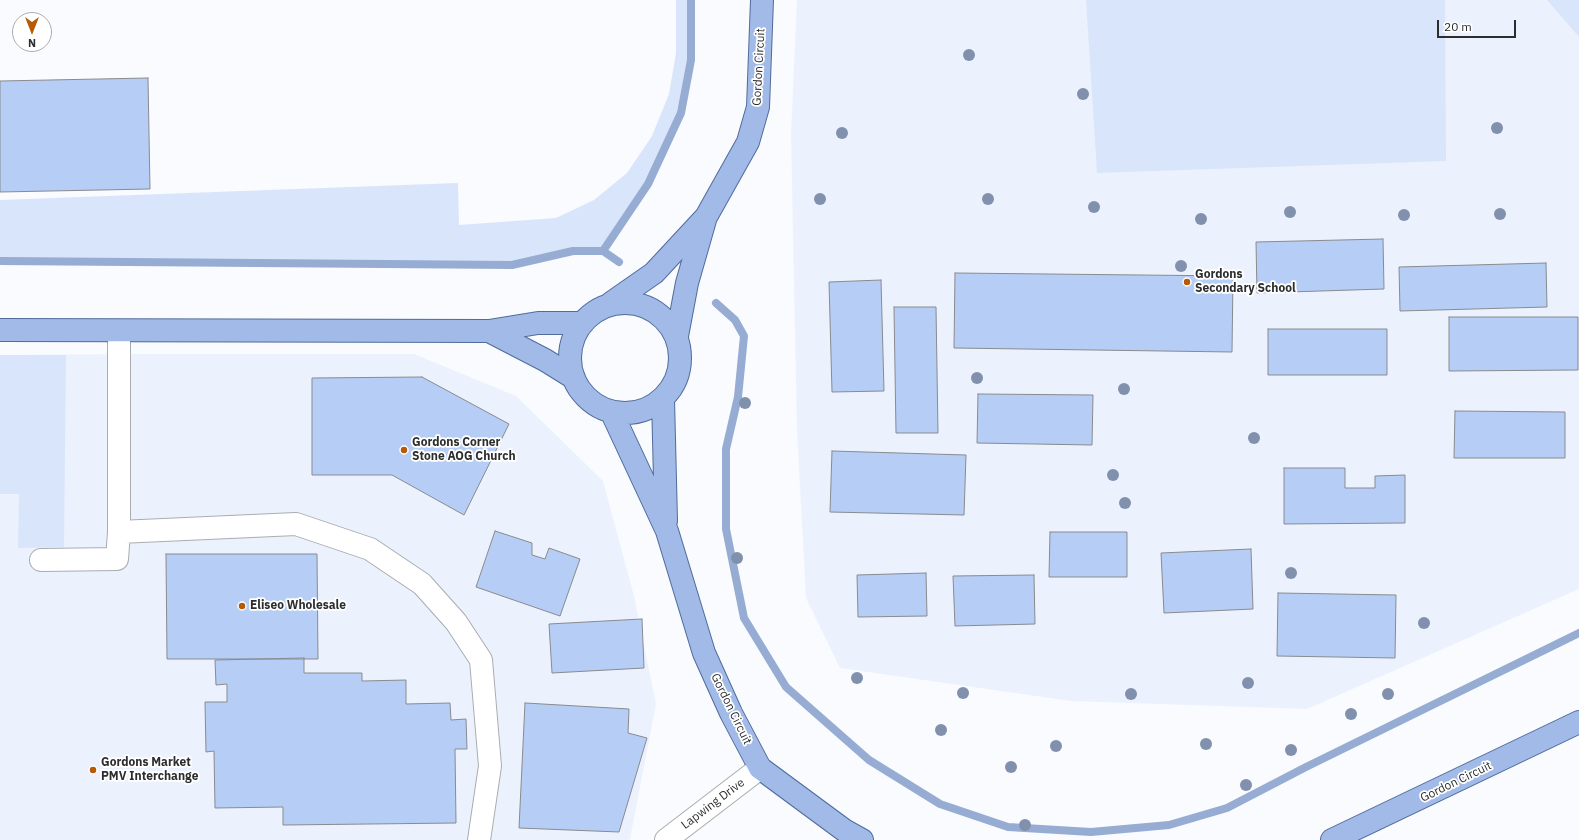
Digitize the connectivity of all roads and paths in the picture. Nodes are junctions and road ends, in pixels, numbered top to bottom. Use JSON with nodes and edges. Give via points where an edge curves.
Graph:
{"nodes":[{"id":1,"x":762,"y":0,"type":"edge"},
{"id":2,"x":706,"y":217,"type":"junction"},
{"id":3,"x":611,"y":303,"type":"junction"},
{"id":4,"x":580,"y":323,"type":"junction"},
{"id":5,"x":0,"y":330,"type":"edge"},
{"id":6,"x":119,"y":331,"type":"junction"},
{"id":7,"x":489,"y":331,"type":"junction"},
{"id":8,"x":677,"y":336,"type":"junction"},
{"id":9,"x":574,"y":378,"type":"junction"},
{"id":10,"x":663,"y":399,"type":"junction"},
{"id":11,"x":612,"y":413,"type":"junction"},
{"id":12,"x":667,"y":531,"type":"junction"},
{"id":13,"x":119,"y":532,"type":"junction"},
{"id":14,"x":41,"y":560,"type":"dead end"},
{"id":15,"x":1579,"y":722,"type":"edge"},
{"id":16,"x":760,"y":768,"type":"junction"},
{"id":17,"x":479,"y":840,"type":"edge"},
{"id":18,"x":666,"y":840,"type":"edge"},
{"id":19,"x":862,"y":840,"type":"edge"},
{"id":20,"x":1332,"y":840,"type":"edge"}],
"edges":[{"from":1,"to":2,"type":"main road","name":"Gordon Circuit","via":[[758,107],[748,142]]},
{"from":2,"to":3,"type":"main road","name":"Gordon Circuit","via":[[654,273]]},
{"from":2,"to":8,"type":"main road","name":"Gordon Circuit","via":[[687,283]]},
{"from":3,"to":4,"type":"main road","via":[[595,310]]},
{"from":3,"to":8,"type":"main road","via":[[648,307],[660,314]]},
{"from":4,"to":7,"type":"main road","via":[[538,323]]},
{"from":4,"to":9,"type":"main road","via":[[570,355]]},
{"from":5,"to":6,"type":"main road"},
{"from":6,"to":7,"type":"main road"},
{"from":6,"to":13,"type":"street"},
{"from":7,"to":9,"type":"main road"},
{"from":8,"to":10,"type":"main road","via":[[681,352],[680,369],[674,386]]},
{"from":9,"to":11,"type":"main road","via":[[580,390],[590,400]]},
{"from":10,"to":11,"type":"main road","via":[[641,411]]},
{"from":10,"to":12,"type":"main road","name":"Gordon Circuit"},
{"from":11,"to":12,"type":"main road","name":"Gordon Circuit"},
{"from":12,"to":16,"type":"main road","name":"Gordon Circuit","via":[[704,653]]},
{"from":13,"to":14,"type":"street","via":[[117,559]]},
{"from":13,"to":17,"type":"street","via":[[296,524],[370,549],[422,584],[456,622],[481,660],[490,766]]},
{"from":15,"to":20,"type":"main road","name":"Gordon Circuit"},
{"from":16,"to":18,"type":"street","name":"Lapwing Drive"},
{"from":16,"to":19,"type":"main road","name":"Gordon Circuit","via":[[844,830]]}]}
